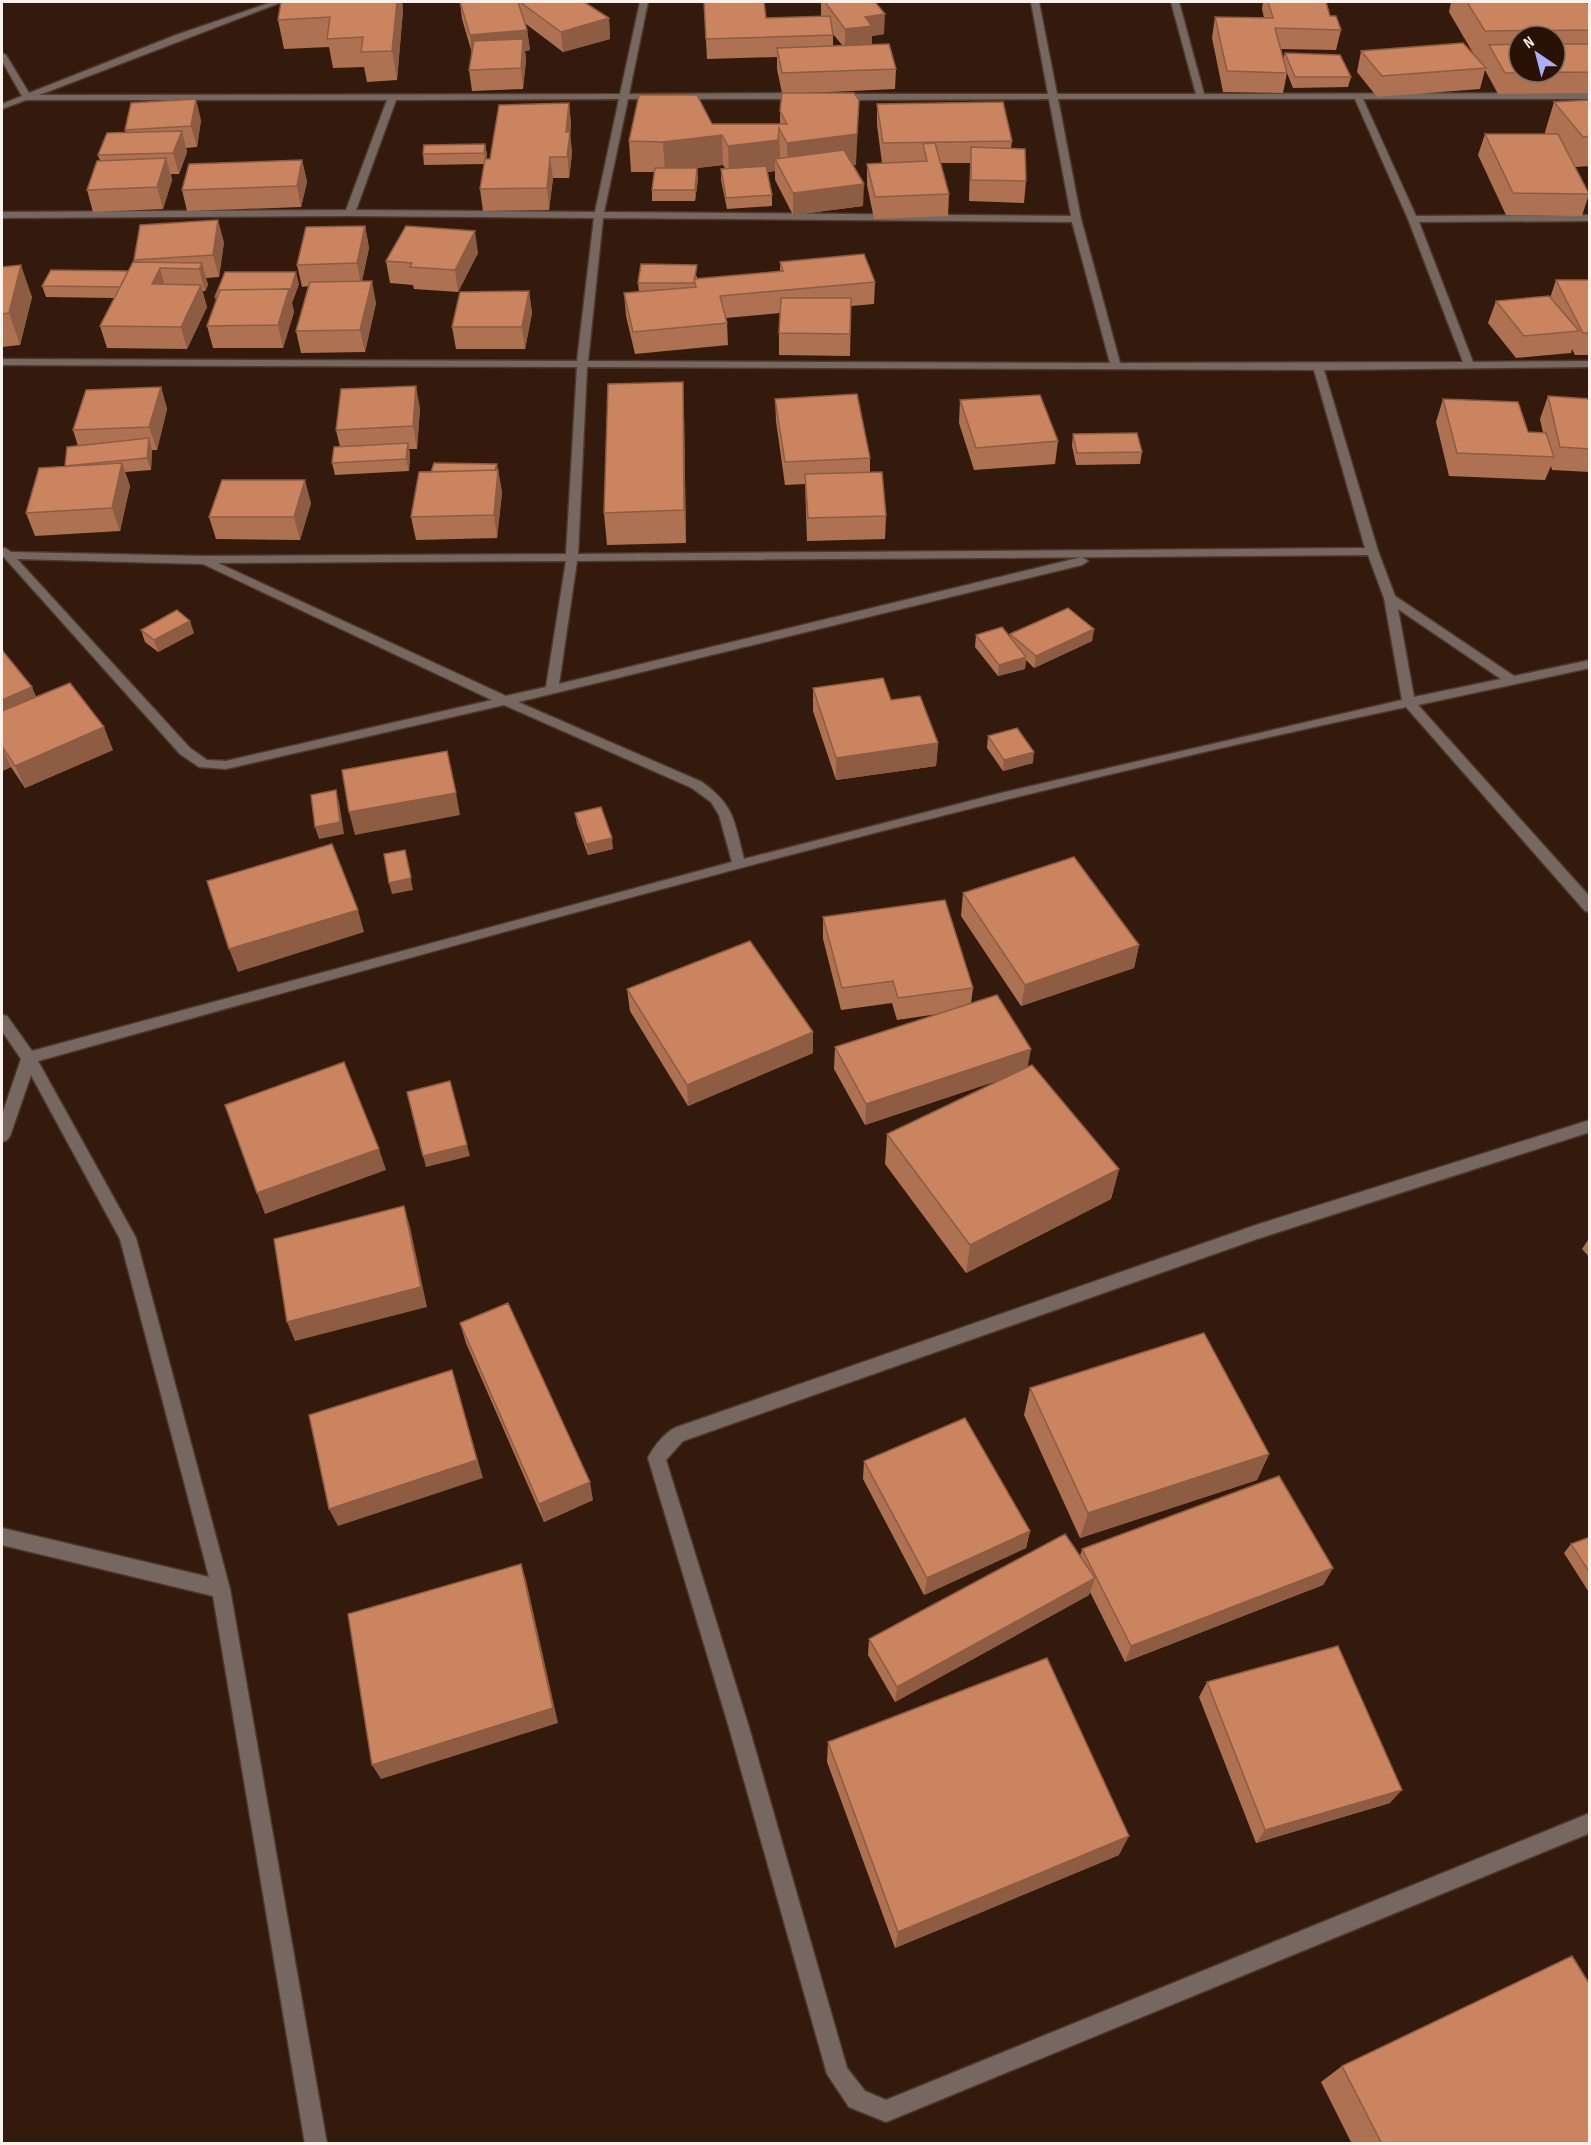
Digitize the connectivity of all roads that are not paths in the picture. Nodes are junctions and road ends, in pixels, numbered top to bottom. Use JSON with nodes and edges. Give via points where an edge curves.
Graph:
{"nodes":[{"id":1,"x":278,"y":2,"type":"edge"},
{"id":2,"x":644,"y":2,"type":"edge"},
{"id":3,"x":1035,"y":2,"type":"edge"},
{"id":4,"x":1175,"y":2,"type":"edge"},
{"id":5,"x":2,"y":55,"type":"edge"},
{"id":6,"x":623,"y":95,"type":"junction"},
{"id":7,"x":393,"y":96,"type":"junction"},
{"id":8,"x":1590,"y":96,"type":"edge"},
{"id":9,"x":814,"y":97,"type":"edge"},
{"id":10,"x":826,"y":97,"type":"edge"},
{"id":11,"x":1201,"y":97,"type":"junction"},
{"id":12,"x":1358,"y":97,"type":"junction"},
{"id":13,"x":27,"y":98,"type":"junction"},
{"id":14,"x":1053,"y":98,"type":"junction"},
{"id":15,"x":2,"y":107,"type":"edge"},
{"id":16,"x":350,"y":213,"type":"junction"},
{"id":17,"x":2,"y":215,"type":"edge"},
{"id":18,"x":599,"y":215,"type":"junction"},
{"id":19,"x":1590,"y":218,"type":"edge"},
{"id":20,"x":1076,"y":219,"type":"junction"},
{"id":21,"x":1413,"y":219,"type":"junction"},
{"id":22,"x":2,"y":363,"type":"edge"},
{"id":23,"x":1115,"y":364,"type":"junction"},
{"id":24,"x":1469,"y":364,"type":"junction"},
{"id":25,"x":1590,"y":364,"type":"edge"},
{"id":26,"x":582,"y":365,"type":"junction"},
{"id":27,"x":1318,"y":367,"type":"junction"},
{"id":28,"x":1372,"y":551,"type":"junction"},
{"id":29,"x":5,"y":552,"type":"edge"},
{"id":30,"x":1109,"y":555,"type":"junction"},
{"id":31,"x":572,"y":557,"type":"junction"},
{"id":32,"x":203,"y":560,"type":"junction"},
{"id":33,"x":1390,"y":598,"type":"junction"},
{"id":34,"x":1590,"y":664,"type":"edge"},
{"id":35,"x":1513,"y":681,"type":"junction"},
{"id":36,"x":552,"y":690,"type":"junction"},
{"id":37,"x":503,"y":700,"type":"junction"},
{"id":38,"x":1408,"y":701,"type":"junction"},
{"id":39,"x":739,"y":864,"type":"junction"},
{"id":40,"x":1590,"y":907,"type":"edge"},
{"id":41,"x":2,"y":1020,"type":"edge"},
{"id":42,"x":29,"y":1058,"type":"junction"},
{"id":43,"x":1590,"y":1126,"type":"edge"},
{"id":44,"x":2,"y":1136,"type":"edge"},
{"id":45,"x":2,"y":1537,"type":"edge"},
{"id":46,"x":221,"y":1589,"type":"junction"},
{"id":47,"x":1590,"y":1823,"type":"edge"},
{"id":48,"x":315,"y":2144,"type":"edge"}],
"edges":[{"from":1,"to":13,"type":"street"},
{"from":2,"to":6,"type":"street"},
{"from":3,"to":14,"type":"street"},
{"from":4,"to":11,"type":"street"},
{"from":5,"to":13,"type":"street"},
{"from":6,"to":7,"type":"street"},
{"from":6,"to":9,"type":"street"},
{"from":6,"to":18,"type":"street"},
{"from":7,"to":13,"type":"street"},
{"from":7,"to":16,"type":"street"},
{"from":8,"to":12,"type":"street"},
{"from":10,"to":14,"type":"street"},
{"from":11,"to":12,"type":"street"},
{"from":11,"to":14,"type":"street"},
{"from":12,"to":21,"type":"street"},
{"from":13,"to":15,"type":"street"},
{"from":14,"to":20,"type":"street"},
{"from":16,"to":17,"type":"street"},
{"from":16,"to":18,"type":"street"},
{"from":18,"to":20,"type":"street"},
{"from":18,"to":26,"type":"street"},
{"from":19,"to":21,"type":"street"},
{"from":20,"to":23,"type":"street"},
{"from":21,"to":24,"type":"street"},
{"from":22,"to":26,"type":"street"},
{"from":23,"to":26,"type":"street"},
{"from":23,"to":27,"type":"street"},
{"from":24,"to":25,"type":"street"},
{"from":24,"to":27,"type":"street"},
{"from":26,"to":31,"type":"street"},
{"from":27,"to":28,"type":"street"},
{"from":28,"to":30,"type":"street"},
{"from":28,"to":33,"type":"street"},
{"from":29,"to":32,"type":"street"},
{"from":29,"to":37,"type":"street","via":[[185,751],[204,764],[226,765]]},
{"from":30,"to":31,"type":"street"},
{"from":30,"to":36,"type":"street"},
{"from":31,"to":32,"type":"street"},
{"from":31,"to":36,"type":"street"},
{"from":32,"to":37,"type":"street"},
{"from":33,"to":35,"type":"street"},
{"from":33,"to":38,"type":"street"},
{"from":34,"to":35,"type":"street"},
{"from":35,"to":38,"type":"street"},
{"from":36,"to":37,"type":"street"},
{"from":37,"to":39,"type":"street","via":[[697,785],[716,799],[726,815]]},
{"from":38,"to":39,"type":"street","via":[[1112,769]]},
{"from":38,"to":40,"type":"street"},
{"from":39,"to":42,"type":"street"},
{"from":41,"to":42,"type":"street"},
{"from":42,"to":44,"type":"street"},
{"from":42,"to":46,"type":"street","via":[[128,1238]]},
{"from":43,"to":47,"type":"street","via":[[1256,1232],[677,1435],[657,1458],[838,2074],[857,2098],[886,2111]]},
{"from":45,"to":46,"type":"street"},
{"from":46,"to":48,"type":"street"}]}
